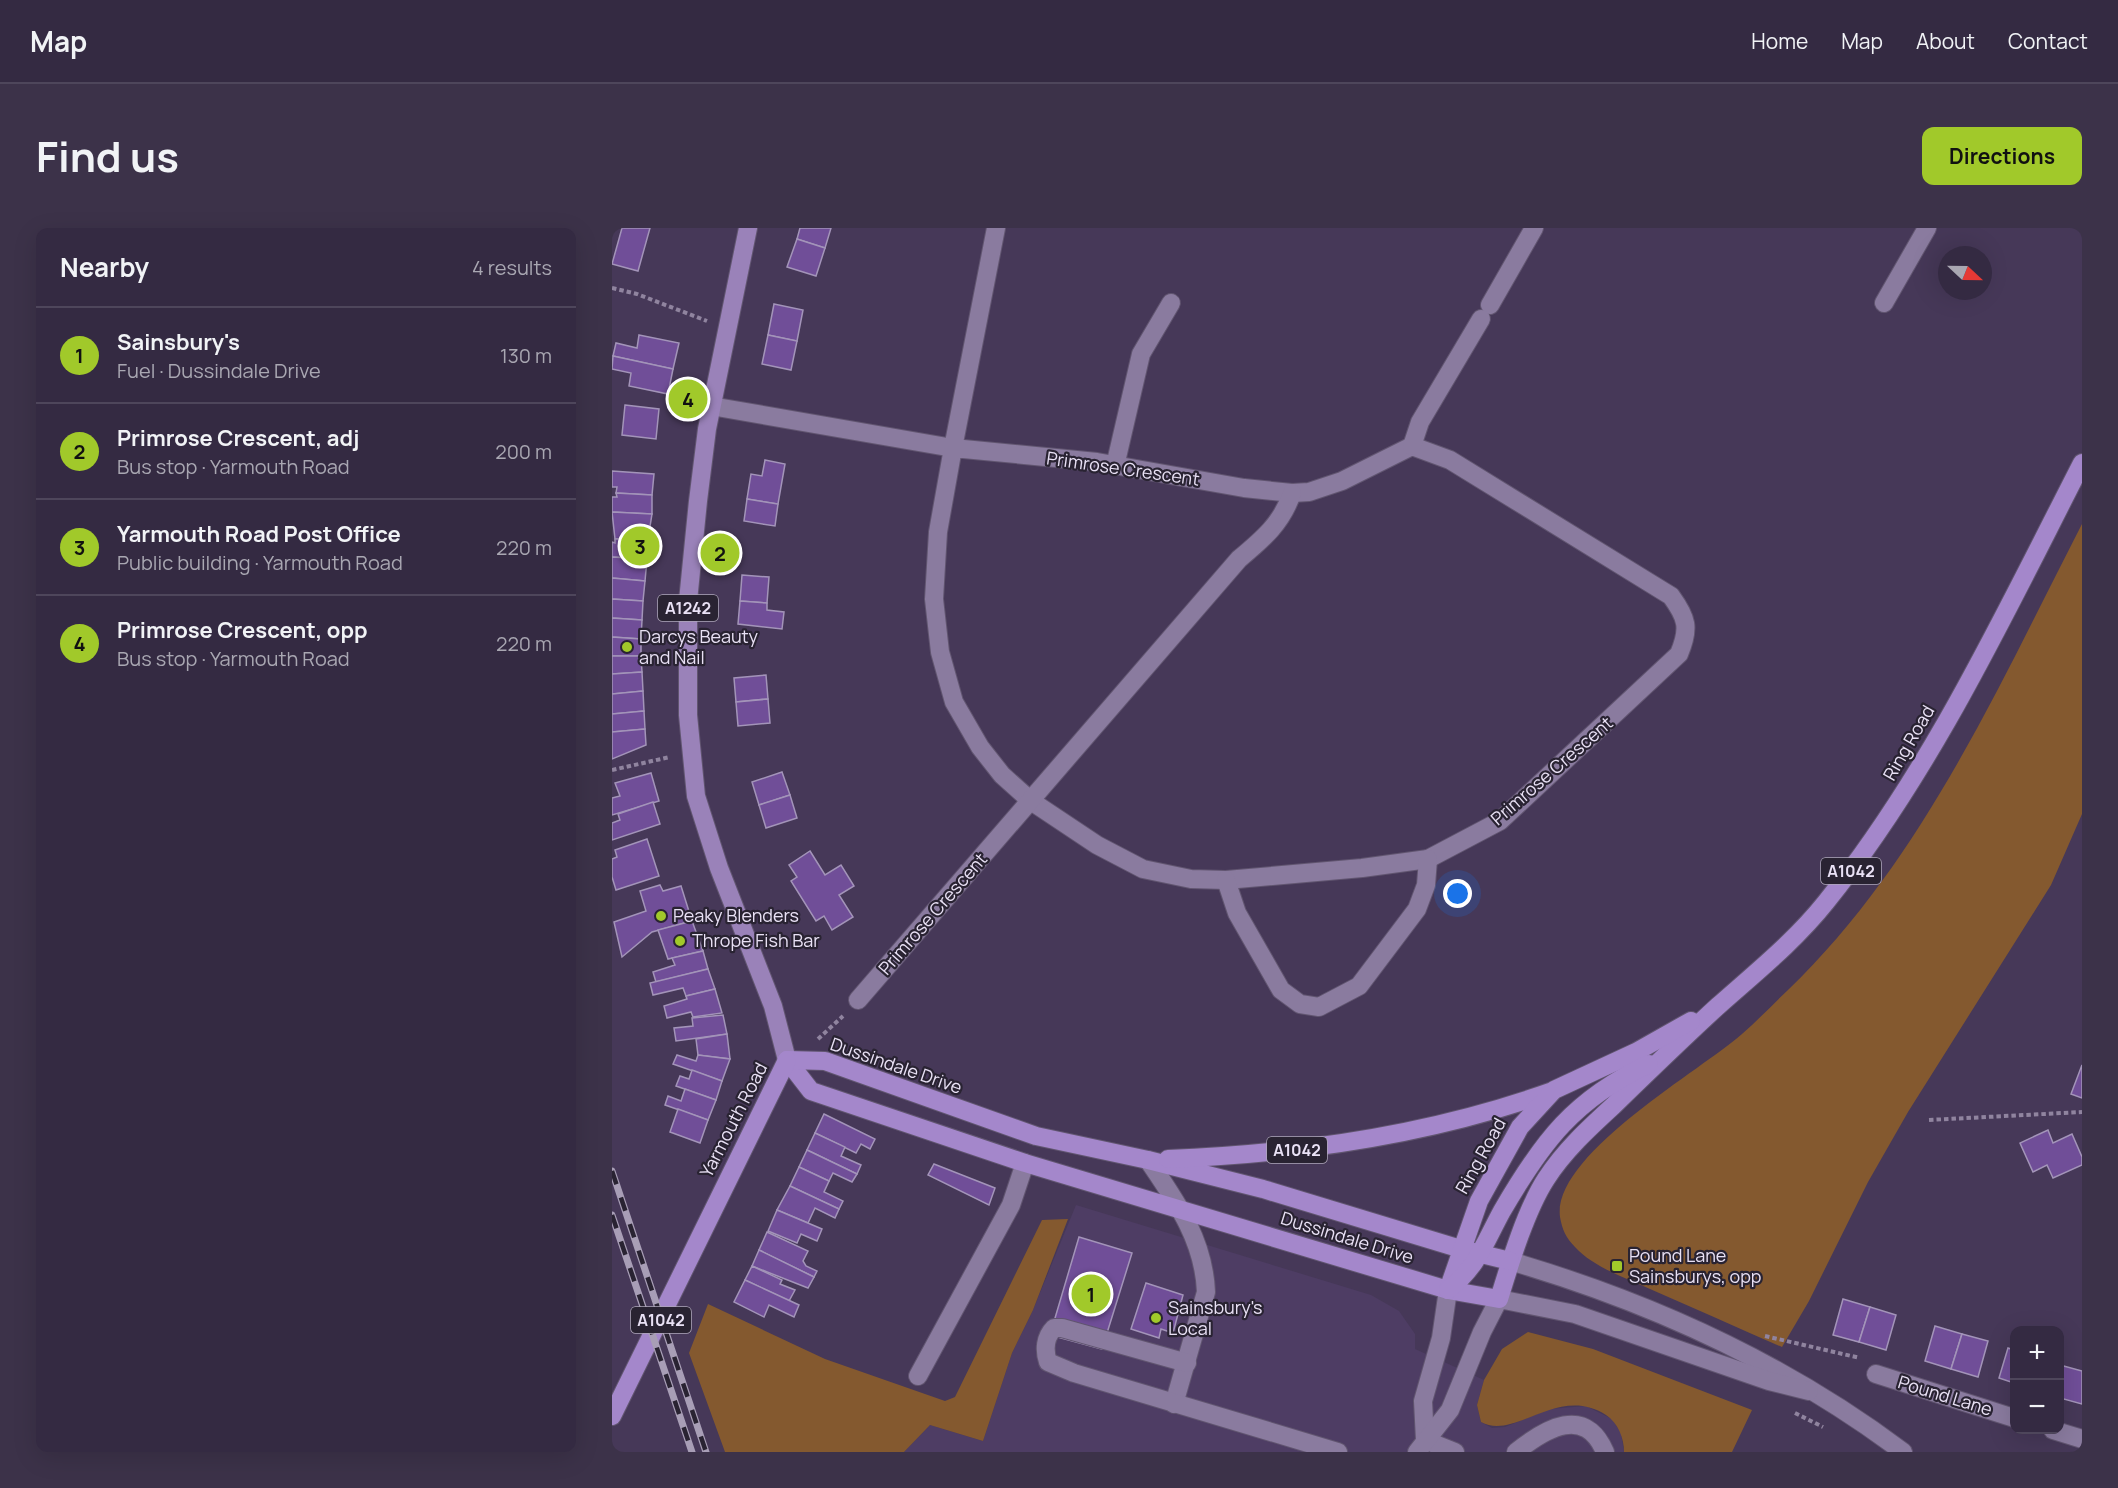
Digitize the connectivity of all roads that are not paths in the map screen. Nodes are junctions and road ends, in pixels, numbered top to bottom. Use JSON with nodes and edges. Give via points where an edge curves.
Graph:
{"nodes":[{"id":1,"x":748,"y":228,"type":"edge"},
{"id":2,"x":996,"y":228,"type":"edge"},
{"id":3,"x":1534,"y":228,"type":"edge"},
{"id":4,"x":1927,"y":228,"type":"edge"},
{"id":5,"x":1171,"y":303,"type":"dead end"},
{"id":6,"x":1884,"y":303,"type":"dead end"},
{"id":7,"x":711,"y":406,"type":"junction"},
{"id":8,"x":1412,"y":446,"type":"junction"},
{"id":9,"x":953,"y":448,"type":"junction"},
{"id":10,"x":2082,"y":463,"type":"edge"},
{"id":11,"x":1115,"y":466,"type":"junction"},
{"id":12,"x":1292,"y":493,"type":"junction"},
{"id":13,"x":1031,"y":801,"type":"junction"},
{"id":14,"x":1428,"y":859,"type":"junction"},
{"id":15,"x":1226,"y":880,"type":"junction"},
{"id":16,"x":858,"y":1000,"type":"road end"},
{"id":17,"x":1719,"y":1006,"type":"junction"},
{"id":18,"x":1661,"y":1058,"type":"junction"},
{"id":19,"x":787,"y":1060,"type":"junction"},
{"id":20,"x":1554,"y":1090,"type":"junction"},
{"id":21,"x":1148,"y":1160,"type":"junction"},
{"id":22,"x":1025,"y":1163,"type":"junction"},
{"id":23,"x":1183,"y":1211,"type":"junction"},
{"id":24,"x":1461,"y":1249,"type":"junction"},
{"id":25,"x":1480,"y":1254,"type":"junction"},
{"id":26,"x":1510,"y":1261,"type":"junction"},
{"id":27,"x":1448,"y":1290,"type":"junction"},
{"id":28,"x":1499,"y":1299,"type":"junction"},
{"id":29,"x":1187,"y":1363,"type":"junction"},
{"id":30,"x":1874,"y":1368,"type":"road end"},
{"id":31,"x":918,"y":1376,"type":"dead end"},
{"id":32,"x":1809,"y":1391,"type":"junction"},
{"id":33,"x":1174,"y":1404,"type":"junction"},
{"id":34,"x":612,"y":1416,"type":"edge"},
{"id":35,"x":2010,"y":1417,"type":"edge"},
{"id":36,"x":2064,"y":1433,"type":"edge"},
{"id":37,"x":2082,"y":1439,"type":"edge"},
{"id":38,"x":1421,"y":1446,"type":"edge"},
{"id":39,"x":1338,"y":1452,"type":"edge"},
{"id":40,"x":1455,"y":1452,"type":"edge"},
{"id":41,"x":1516,"y":1452,"type":"edge"},
{"id":42,"x":1605,"y":1452,"type":"edge"},
{"id":43,"x":1903,"y":1452,"type":"edge"}],
"edges":[{"from":1,"to":7,"type":"main road","name":"Yarmouth Road","number":"A1242"},
{"from":2,"to":9,"type":"street","name":"Primrose Crescent"},
{"from":3,"to":8,"type":"street","via":[[1420,422]]},
{"from":4,"to":6,"type":"street"},
{"from":5,"to":11,"type":"street","via":[[1141,354]]},
{"from":7,"to":9,"type":"street","name":"Primrose Crescent"},
{"from":7,"to":19,"type":"main road","name":"Yarmouth Road","number":"A1242","via":[[688,601],[691,752],[696,796],[773,1006]]},
{"from":8,"to":12,"type":"street","name":"Primrose Crescent","via":[[1342,481]]},
{"from":8,"to":14,"type":"street","name":"Primrose Crescent","via":[[1449,460],[1671,596],[1683,612],[1687,634],[1679,654],[1558,771],[1500,821]]},
{"from":9,"to":11,"type":"street","name":"Primrose Crescent"},
{"from":9,"to":13,"type":"street","name":"Primrose Crescent","via":[[938,532],[934,599],[940,652],[954,702],[980,747],[1002,776]]},
{"from":10,"to":17,"type":"highway","name":"Ring Road","number":"A1042","via":[[1902,798],[1823,905],[1774,957]]},
{"from":11,"to":12,"type":"street","name":"Primrose Crescent"},
{"from":12,"to":13,"type":"street","name":"Primrose Crescent","via":[[1286,512],[1273,530],[1239,559]]},
{"from":13,"to":15,"type":"street","name":"Primrose Crescent","via":[[1097,845],[1143,869],[1191,879]]},
{"from":13,"to":16,"type":"street","name":"Primrose Crescent"},
{"from":14,"to":15,"type":"street","name":"Primrose Crescent"},
{"from":14,"to":15,"type":"street","via":[[1426,885],[1417,909],[1359,986],[1319,1007],[1300,1004],[1281,990],[1237,913]]},
{"from":17,"to":18,"type":"highway","name":"Ring Road","number":"A1042"},
{"from":17,"to":20,"type":"highway","name":"Ring Road","number":"A1042","via":[[1636,1052]]},
{"from":18,"to":25,"type":"highway","number":"A1042","via":[[1620,1077],[1571,1113],[1525,1172]]},
{"from":18,"to":26,"type":"highway","name":"Ring Road","number":"A1042","via":[[1592,1124],[1557,1165],[1542,1187]]},
{"from":19,"to":21,"type":"highway","name":"Dussindale Drive","number":"A1042","via":[[825,1061],[1036,1136]]},
{"from":19,"to":22,"type":"highway","name":"Dussindale Drive","via":[[811,1091]]},
{"from":19,"to":34,"type":"highway","name":"Yarmouth Road","number":"A1042"},
{"from":20,"to":21,"type":"highway","number":"A1042","via":[[1444,1124],[1368,1140],[1292,1151]]},
{"from":20,"to":24,"type":"highway","name":"Ring Road","number":"A1042","via":[[1521,1126],[1499,1162]]},
{"from":21,"to":23,"type":"street"},
{"from":21,"to":24,"type":"highway","name":"Dussindale Drive","number":"A1042","via":[[1263,1189]]},
{"from":22,"to":23,"type":"highway","name":"Dussindale Drive"},
{"from":22,"to":31,"type":"street","via":[[1011,1205]]},
{"from":23,"to":27,"type":"highway","name":"Dussindale Drive"},
{"from":23,"to":29,"type":"street","via":[[1201,1256],[1206,1292]]},
{"from":24,"to":25,"type":"highway","name":"Dussindale Drive","number":"A1042"},
{"from":24,"to":27,"type":"highway","name":"Ring Road","number":"A1042"},
{"from":25,"to":26,"type":"highway","name":"Dussindale Drive","number":"A1042"},
{"from":25,"to":27,"type":"highway","number":"A1042","via":[[1467,1275]]},
{"from":26,"to":28,"type":"highway","name":"Ring Road","number":"A1042"},
{"from":26,"to":32,"type":"street","name":"Dussindale Drive","via":[[1583,1282],[1713,1337],[1772,1366]]},
{"from":27,"to":28,"type":"highway","name":"Dussindale Drive"},
{"from":27,"to":38,"type":"street","via":[[1441,1338],[1423,1401]]},
{"from":28,"to":32,"type":"street","name":"Dussindale Drive","via":[[1575,1314],[1769,1382]]},
{"from":28,"to":38,"type":"street","via":[[1450,1410]]},
{"from":29,"to":33,"type":"street"},
{"from":29,"to":33,"type":"street","via":[[1062,1328],[1049,1333],[1045,1352],[1048,1362]]},
{"from":30,"to":35,"type":"street","name":"Pound Lane"},
{"from":32,"to":43,"type":"street","name":"Dussindale Drive","via":[[1872,1428]]},
{"from":33,"to":39,"type":"street"},
{"from":36,"to":37,"type":"street"},
{"from":38,"to":40,"type":"street"},
{"from":41,"to":42,"type":"street","via":[[1547,1431],[1564,1425],[1583,1426],[1598,1436]]}]}
